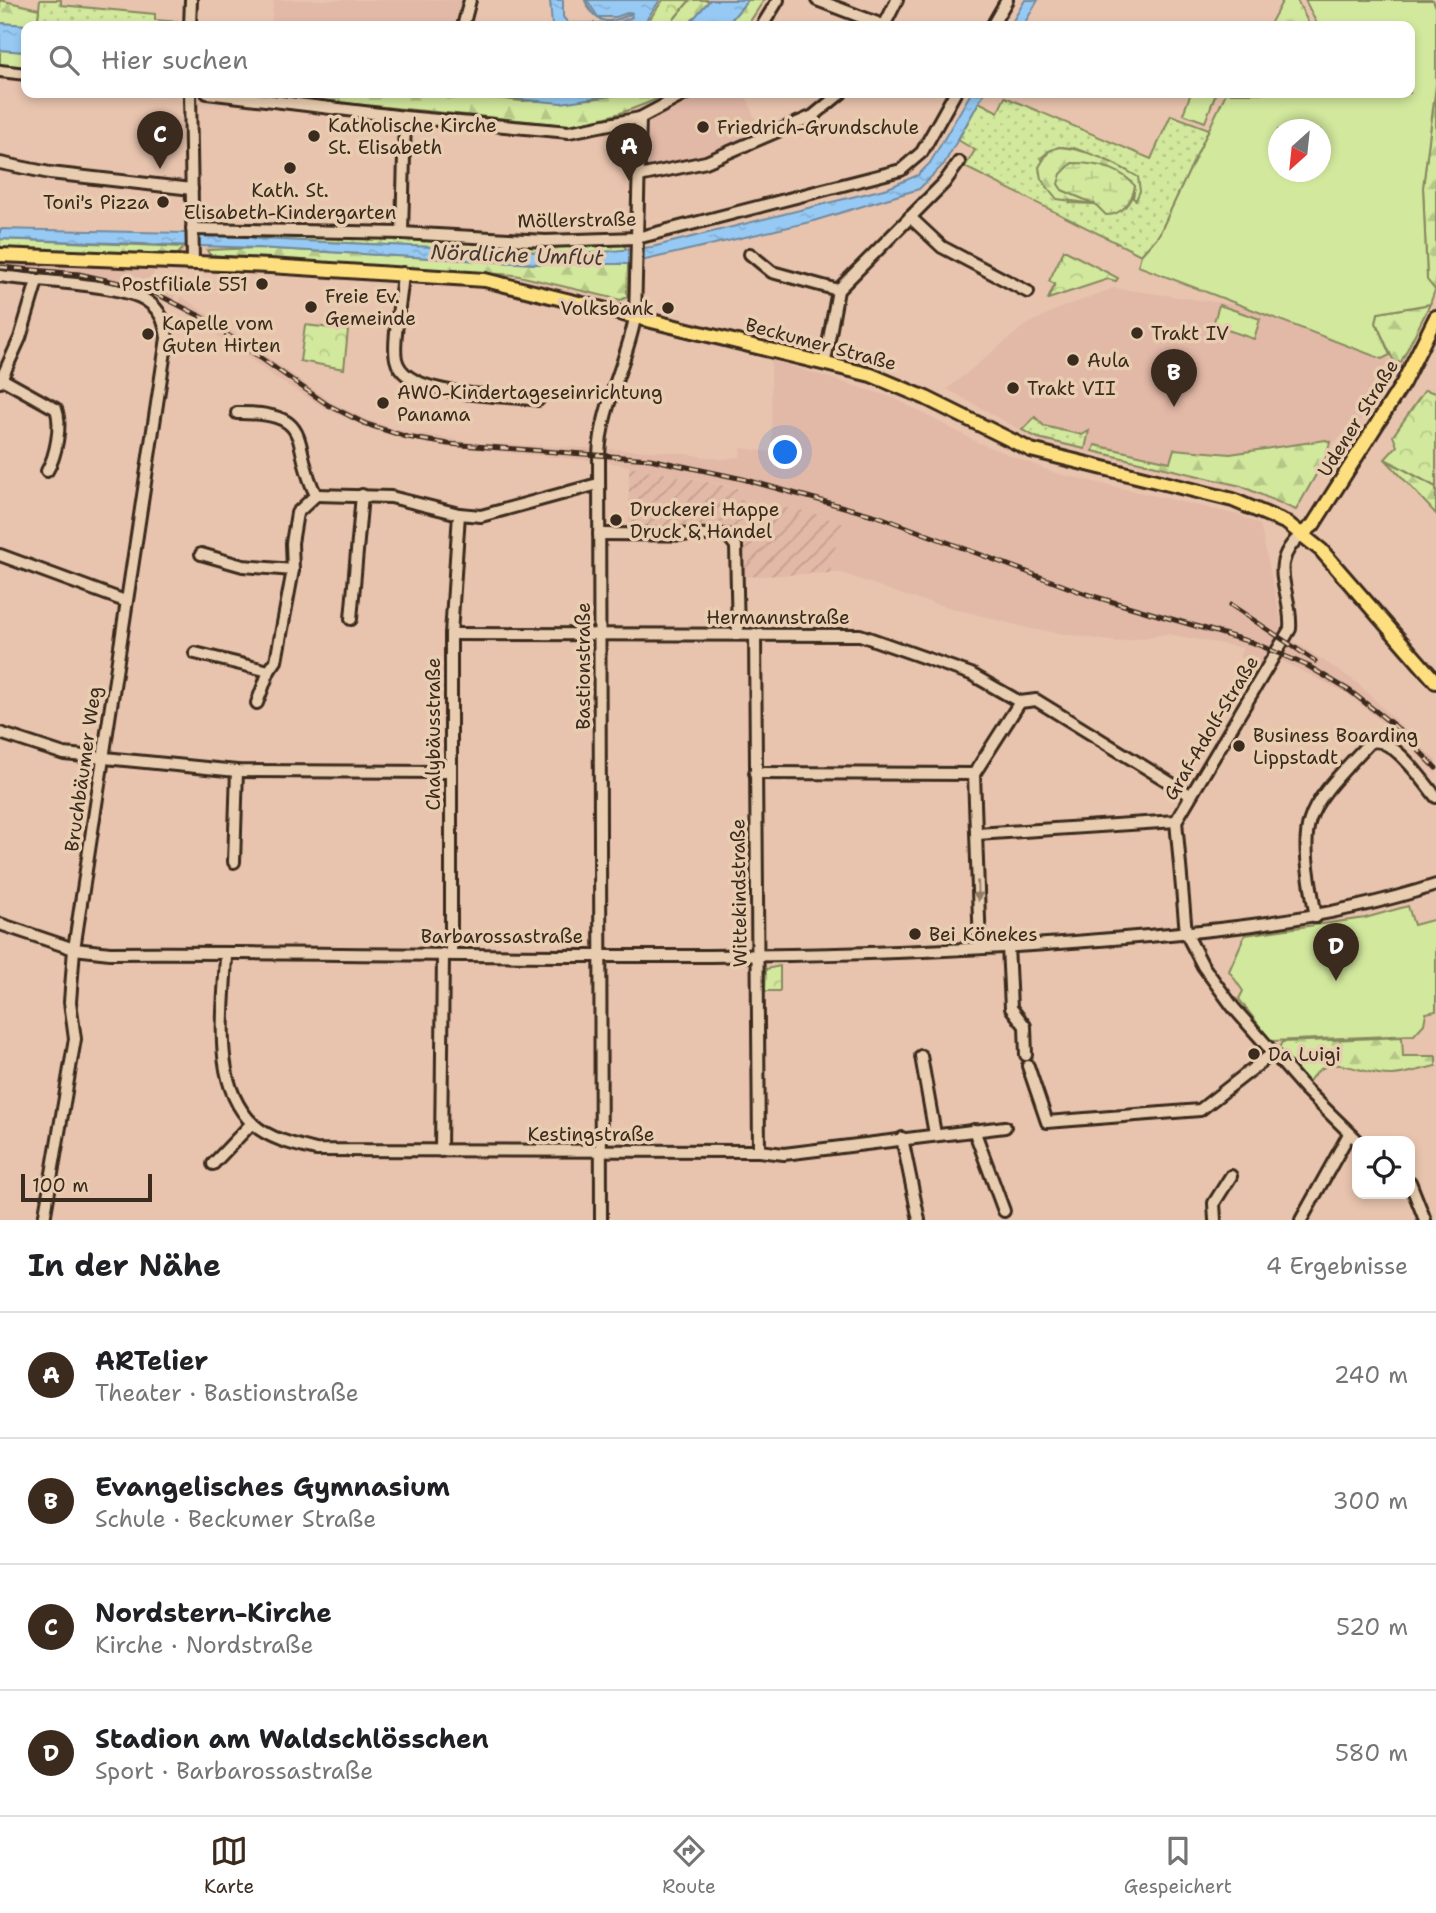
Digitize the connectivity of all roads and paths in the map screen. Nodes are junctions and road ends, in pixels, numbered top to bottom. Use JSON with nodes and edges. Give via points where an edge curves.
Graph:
{"nodes":[{"id":1,"x":191,"y":0,"type":"edge"},
{"id":2,"x":470,"y":0,"type":"edge"},
{"id":3,"x":778,"y":0,"type":"edge"},
{"id":4,"x":817,"y":0,"type":"edge"},
{"id":5,"x":897,"y":0,"type":"edge"},
{"id":6,"x":1007,"y":0,"type":"edge"},
{"id":7,"x":190,"y":21,"type":"edge"},
{"id":8,"x":465,"y":21,"type":"edge"},
{"id":9,"x":765,"y":21,"type":"edge"},
{"id":10,"x":871,"y":21,"type":"edge"},
{"id":11,"x":886,"y":21,"type":"edge"},
{"id":12,"x":995,"y":21,"type":"edge"},
{"id":13,"x":0,"y":71,"type":"edge"},
{"id":14,"x":21,"y":73,"type":"edge"},
{"id":15,"x":190,"y":98,"type":"edge"},
{"id":16,"x":248,"y":98,"type":"edge"},
{"id":17,"x":678,"y":98,"type":"edge"},
{"id":18,"x":835,"y":98,"type":"edge"},
{"id":19,"x":952,"y":98,"type":"edge"},
{"id":20,"x":405,"y":117,"type":"junction"},
{"id":21,"x":640,"y":118,"type":"junction"},
{"id":22,"x":959,"y":162,"type":"dead end"},
{"id":23,"x":0,"y":163,"type":"edge"},
{"id":24,"x":639,"y":176,"type":"junction"},
{"id":25,"x":192,"y":189,"type":"junction"},
{"id":26,"x":910,"y":217,"type":"junction"},
{"id":27,"x":192,"y":231,"type":"junction"},
{"id":28,"x":402,"y":233,"type":"junction"},
{"id":29,"x":637,"y":242,"type":"junction"},
{"id":30,"x":750,"y":254,"type":"dead end"},
{"id":31,"x":0,"y":255,"type":"edge"},
{"id":32,"x":193,"y":256,"type":"junction"},
{"id":33,"x":403,"y":273,"type":"junction"},
{"id":34,"x":0,"y":276,"type":"edge"},
{"id":35,"x":37,"y":281,"type":"junction"},
{"id":36,"x":838,"y":290,"type":"junction"},
{"id":37,"x":1028,"y":292,"type":"dead end"},
{"id":38,"x":635,"y":318,"type":"junction"},
{"id":39,"x":1436,"y":318,"type":"edge"},
{"id":40,"x":825,"y":361,"type":"junction"},
{"id":41,"x":1,"y":381,"type":"edge"},
{"id":42,"x":538,"y":400,"type":"dead end"},
{"id":43,"x":237,"y":413,"type":"dead end"},
{"id":44,"x":47,"y":471,"type":"dead end"},
{"id":45,"x":598,"y":484,"type":"junction"},
{"id":46,"x":316,"y":495,"type":"junction"},
{"id":47,"x":362,"y":495,"type":"junction"},
{"id":48,"x":459,"y":514,"type":"junction"},
{"id":49,"x":1303,"y":533,"type":"junction"},
{"id":50,"x":599,"y":534,"type":"junction"},
{"id":51,"x":201,"y":554,"type":"dead end"},
{"id":52,"x":0,"y":555,"type":"edge"},
{"id":53,"x":293,"y":570,"type":"junction"},
{"id":54,"x":125,"y":601,"type":"junction"},
{"id":55,"x":351,"y":619,"type":"dead end"},
{"id":56,"x":451,"y":634,"type":"junction"},
{"id":57,"x":738,"y":634,"type":"junction"},
{"id":58,"x":755,"y":634,"type":"junction"},
{"id":59,"x":601,"y":635,"type":"junction"},
{"id":60,"x":195,"y":653,"type":"dead end"},
{"id":61,"x":269,"y":671,"type":"junction"},
{"id":62,"x":1436,"y":682,"type":"edge"},
{"id":63,"x":1020,"y":702,"type":"junction"},
{"id":64,"x":257,"y":703,"type":"dead end"},
{"id":65,"x":0,"y":733,"type":"edge"},
{"id":66,"x":102,"y":758,"type":"junction"},
{"id":67,"x":237,"y":771,"type":"junction"},
{"id":68,"x":449,"y":772,"type":"junction"},
{"id":69,"x":755,"y":774,"type":"junction"},
{"id":70,"x":974,"y":774,"type":"junction"},
{"id":71,"x":1190,"y":794,"type":"junction"},
{"id":72,"x":1436,"y":797,"type":"edge"},
{"id":73,"x":1176,"y":821,"type":"junction"},
{"id":74,"x":976,"y":834,"type":"junction"},
{"id":75,"x":234,"y":862,"type":"dead end"},
{"id":76,"x":1436,"y":885,"type":"edge"},
{"id":77,"x":1316,"y":917,"type":"junction"},
{"id":78,"x":0,"y":924,"type":"edge"},
{"id":79,"x":1186,"y":933,"type":"junction"},
{"id":80,"x":1008,"y":946,"type":"junction"},
{"id":81,"x":980,"y":948,"type":"junction"},
{"id":82,"x":74,"y":949,"type":"junction"},
{"id":83,"x":226,"y":953,"type":"junction"},
{"id":84,"x":447,"y":954,"type":"junction"},
{"id":85,"x":602,"y":954,"type":"junction"},
{"id":86,"x":756,"y":954,"type":"junction"},
{"id":87,"x":1273,"y":1053,"type":"junction"},
{"id":88,"x":921,"y":1056,"type":"dead end"},
{"id":89,"x":252,"y":1123,"type":"junction"},
{"id":90,"x":1005,"y":1127,"type":"dead end"},
{"id":91,"x":974,"y":1130,"type":"junction"},
{"id":92,"x":935,"y":1134,"type":"junction"},
{"id":93,"x":1349,"y":1134,"type":"junction"},
{"id":94,"x":1352,"y":1136,"type":"edge"},
{"id":95,"x":902,"y":1138,"type":"junction"},
{"id":96,"x":441,"y":1152,"type":"junction"},
{"id":97,"x":600,"y":1152,"type":"junction"},
{"id":98,"x":758,"y":1152,"type":"junction"},
{"id":99,"x":213,"y":1164,"type":"dead end"},
{"id":100,"x":1231,"y":1176,"type":"dead end"},
{"id":101,"x":1415,"y":1197,"type":"edge"},
{"id":102,"x":1004,"y":1211,"type":"dead end"},
{"id":103,"x":1422,"y":1217,"type":"edge"},
{"id":104,"x":44,"y":1220,"type":"edge"},
{"id":105,"x":601,"y":1220,"type":"edge"},
{"id":106,"x":919,"y":1220,"type":"edge"},
{"id":107,"x":1215,"y":1220,"type":"edge"},
{"id":108,"x":1301,"y":1220,"type":"edge"}],
"edges":[{"from":1,"to":7,"type":"street"},
{"from":2,"to":8,"type":"street"},
{"from":3,"to":9,"type":"street"},
{"from":4,"to":10,"type":"street"},
{"from":5,"to":11,"type":"street"},
{"from":6,"to":12,"type":"street"},
{"from":13,"to":14,"type":"street"},
{"from":15,"to":25,"type":"street"},
{"from":16,"to":20,"type":"street"},
{"from":17,"to":21,"type":"street"},
{"from":18,"to":24,"type":"street","via":[[813,116],[706,162]]},
{"from":19,"to":29,"type":"street","name":"Möllerstraße","via":[[922,152],[901,170]]},
{"from":20,"to":21,"type":"street","via":[[569,132]]},
{"from":20,"to":28,"type":"street"},
{"from":21,"to":24,"type":"street","name":"Bastionstraße"},
{"from":22,"to":26,"type":"street"},
{"from":23,"to":25,"type":"street"},
{"from":24,"to":29,"type":"street","name":"Bastionstraße"},
{"from":25,"to":27,"type":"street"},
{"from":26,"to":36,"type":"street"},
{"from":26,"to":37,"type":"street","via":[[942,247]]},
{"from":27,"to":28,"type":"street","name":"Möllerstraße"},
{"from":27,"to":32,"type":"street"},
{"from":28,"to":29,"type":"street","name":"Möllerstraße"},
{"from":29,"to":38,"type":"street","name":"Bastionstraße"},
{"from":30,"to":36,"type":"street","via":[[772,272]]},
{"from":31,"to":32,"type":"main road","name":"Beckumer Straße"},
{"from":32,"to":33,"type":"main road","name":"Beckumer Straße"},
{"from":33,"to":38,"type":"main road","name":"Beckumer Straße","via":[[509,284]]},
{"from":33,"to":42,"type":"street","via":[[396,358],[410,380],[456,391]]},
{"from":34,"to":35,"type":"street"},
{"from":35,"to":41,"type":"street"},
{"from":35,"to":54,"type":"street","name":"Bruchbäumer Weg","via":[[132,295],[146,300],[165,323],[167,338]]},
{"from":36,"to":40,"type":"street"},
{"from":38,"to":40,"type":"main road","name":"Beckumer Straße"},
{"from":38,"to":45,"type":"street","name":"Bastionstraße","via":[[600,433]]},
{"from":39,"to":49,"type":"main road","name":"Udener Straße","via":[[1403,383],[1313,525]]},
{"from":40,"to":49,"type":"main road","name":"Beckumer Straße","via":[[900,386],[1031,450],[1233,500]]},
{"from":41,"to":44,"type":"street","via":[[56,409],[53,461]]},
{"from":43,"to":46,"type":"street","via":[[271,415],[291,426],[303,445],[307,478]]},
{"from":45,"to":48,"type":"street","via":[[500,513]]},
{"from":45,"to":50,"type":"street","name":"Bastionstraße"},
{"from":46,"to":47,"type":"street"},
{"from":46,"to":53,"type":"street","via":[[297,513]]},
{"from":47,"to":48,"type":"street","via":[[391,496]]},
{"from":47,"to":55,"type":"street"},
{"from":48,"to":56,"type":"street","name":"Chalybäusstraße"},
{"from":49,"to":62,"type":"main road","name":"Beckumer Straße"},
{"from":49,"to":71,"type":"street","name":"Graf-Adolf-Straße","via":[[1285,552],[1282,564],[1290,629]]},
{"from":50,"to":57,"type":"street","via":[[727,535],[736,546]]},
{"from":50,"to":59,"type":"street","name":"Bastionstraße"},
{"from":51,"to":53,"type":"street","via":[[243,566]]},
{"from":52,"to":54,"type":"street"},
{"from":53,"to":61,"type":"street","via":[[276,661]]},
{"from":54,"to":66,"type":"street","name":"Bruchbäumer Weg"},
{"from":56,"to":59,"type":"street","name":"Hermannstraße"},
{"from":56,"to":68,"type":"street","name":"Chalybäusstraße"},
{"from":57,"to":58,"type":"street","name":"Hermannstraße"},
{"from":57,"to":59,"type":"street","name":"Hermannstraße"},
{"from":58,"to":63,"type":"street","name":"Hermannstraße","via":[[860,635],[971,674]]},
{"from":58,"to":69,"type":"street","name":"Wittekindstraße"},
{"from":59,"to":85,"type":"street","name":"Bastionstraße"},
{"from":60,"to":61,"type":"street"},
{"from":61,"to":64,"type":"street"},
{"from":63,"to":70,"type":"street"},
{"from":63,"to":71,"type":"street","name":"Hermannstraße","via":[[1037,700]]},
{"from":65,"to":66,"type":"street","via":[[64,754]]},
{"from":66,"to":67,"type":"street"},
{"from":66,"to":82,"type":"street","name":"Bruchbäumer Weg"},
{"from":67,"to":68,"type":"street"},
{"from":67,"to":75,"type":"street"},
{"from":68,"to":84,"type":"street","name":"Chalybäusstraße"},
{"from":69,"to":70,"type":"street"},
{"from":69,"to":86,"type":"street","name":"Wittekindstraße"},
{"from":70,"to":74,"type":"street"},
{"from":71,"to":73,"type":"street","name":"Graf-Adolf-Straße"},
{"from":72,"to":77,"type":"street","via":[[1386,743],[1369,743],[1321,794],[1306,826],[1304,849]]},
{"from":73,"to":74,"type":"street"},
{"from":73,"to":79,"type":"street","name":"Graf-Adolf-Straße"},
{"from":74,"to":81,"type":"street","one_way":true},
{"from":76,"to":77,"type":"street","name":"Barbarossastraße"},
{"from":77,"to":79,"type":"street","name":"Barbarossastraße"},
{"from":78,"to":82,"type":"street","name":"Barbarossastraße"},
{"from":79,"to":80,"type":"street","name":"Barbarossastraße"},
{"from":79,"to":87,"type":"street","name":"Graf-Adolf-Straße","via":[[1203,966]]},
{"from":80,"to":81,"type":"street","name":"Barbarossastraße"},
{"from":80,"to":87,"type":"street","via":[[1011,1008],[1025,1026],[1027,1061],[1046,1122],[1200,1110]]},
{"from":81,"to":86,"type":"street","name":"Barbarossastraße"},
{"from":82,"to":83,"type":"street","name":"Barbarossastraße"},
{"from":82,"to":104,"type":"street","name":"Bruchbäumer Weg","via":[[70,1002],[75,1039]]},
{"from":83,"to":84,"type":"street","name":"Barbarossastraße"},
{"from":83,"to":89,"type":"street","name":"Kestingstraße","via":[[227,1073]]},
{"from":84,"to":85,"type":"street","name":"Barbarossastraße"},
{"from":84,"to":96,"type":"street","name":"Chalybäusstraße"},
{"from":85,"to":86,"type":"street","name":"Barbarossastraße"},
{"from":85,"to":97,"type":"street","name":"Bastionstraße"},
{"from":86,"to":98,"type":"street","name":"Wittekindstraße"},
{"from":87,"to":93,"type":"street","name":"Graf-Adolf-Straße"},
{"from":88,"to":92,"type":"street"},
{"from":89,"to":96,"type":"street","name":"Kestingstraße","via":[[274,1138],[316,1150]]},
{"from":89,"to":99,"type":"street"},
{"from":90,"to":91,"type":"street","name":"Kestingstraße"},
{"from":91,"to":92,"type":"street","name":"Kestingstraße"},
{"from":91,"to":102,"type":"street"},
{"from":92,"to":95,"type":"street","name":"Kestingstraße"},
{"from":93,"to":94,"type":"street","name":"Graf-Adolf-Straße"},
{"from":93,"to":108,"type":"street"},
{"from":95,"to":98,"type":"street","name":"Kestingstraße","via":[[784,1154]]},
{"from":95,"to":106,"type":"street"},
{"from":96,"to":97,"type":"street","name":"Kestingstraße"},
{"from":97,"to":98,"type":"street","name":"Kestingstraße"},
{"from":97,"to":105,"type":"street","name":"Bastionstraße"},
{"from":100,"to":107,"type":"street","via":[[1214,1203]]},
{"from":101,"to":103,"type":"street"}]}
